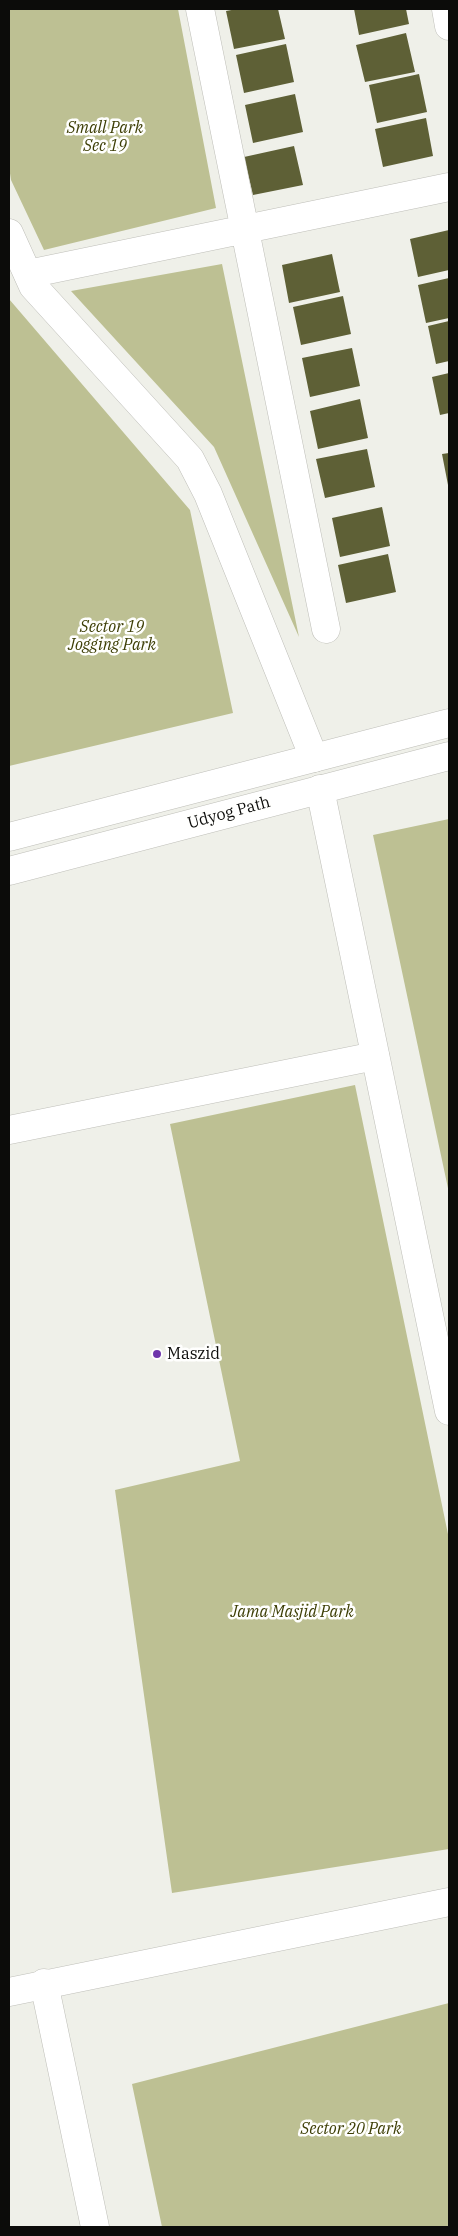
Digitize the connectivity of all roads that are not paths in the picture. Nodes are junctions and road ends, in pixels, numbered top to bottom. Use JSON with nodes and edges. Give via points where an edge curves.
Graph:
{"nodes":[{"id":1,"x":200,"y":9,"type":"edge"},
{"id":2,"x":446,"y":9,"type":"edge"},
{"id":3,"x":449,"y":26,"type":"edge"},
{"id":4,"x":449,"y":187,"type":"edge"},
{"id":5,"x":245,"y":229,"type":"junction"},
{"id":6,"x":9,"y":232,"type":"edge"},
{"id":7,"x":28,"y":274,"type":"junction"},
{"id":8,"x":326,"y":628,"type":"dead end"},
{"id":9,"x":449,"y":723,"type":"edge"},
{"id":10,"x":449,"y":756,"type":"edge"},
{"id":11,"x":314,"y":758,"type":"junction"},
{"id":12,"x":320,"y":789,"type":"junction"},
{"id":13,"x":9,"y":837,"type":"edge"},
{"id":14,"x":9,"y":871,"type":"edge"},
{"id":15,"x":376,"y":1056,"type":"junction"},
{"id":16,"x":9,"y":1130,"type":"edge"},
{"id":17,"x":449,"y":1411,"type":"edge"},
{"id":18,"x":449,"y":1902,"type":"edge"},
{"id":19,"x":44,"y":1983,"type":"junction"},
{"id":20,"x":9,"y":1992,"type":"edge"},
{"id":21,"x":95,"y":2227,"type":"edge"}],
"edges":[{"from":1,"to":5,"type":"street"},
{"from":2,"to":3,"type":"street"},
{"from":4,"to":5,"type":"street"},
{"from":5,"to":7,"type":"street"},
{"from":5,"to":8,"type":"street"},
{"from":6,"to":7,"type":"street"},
{"from":7,"to":11,"type":"street","via":[[33,286],[190,459],[208,494]]},
{"from":9,"to":11,"type":"street","name":"Udyog Path"},
{"from":10,"to":12,"type":"street","name":"Udyog Path"},
{"from":11,"to":13,"type":"street","name":"Udyog Path"},
{"from":12,"to":14,"type":"street","name":"Udyog Path"},
{"from":12,"to":15,"type":"street"},
{"from":15,"to":16,"type":"street"},
{"from":15,"to":17,"type":"street"},
{"from":18,"to":19,"type":"street"},
{"from":19,"to":20,"type":"street"},
{"from":19,"to":21,"type":"street"}]}
